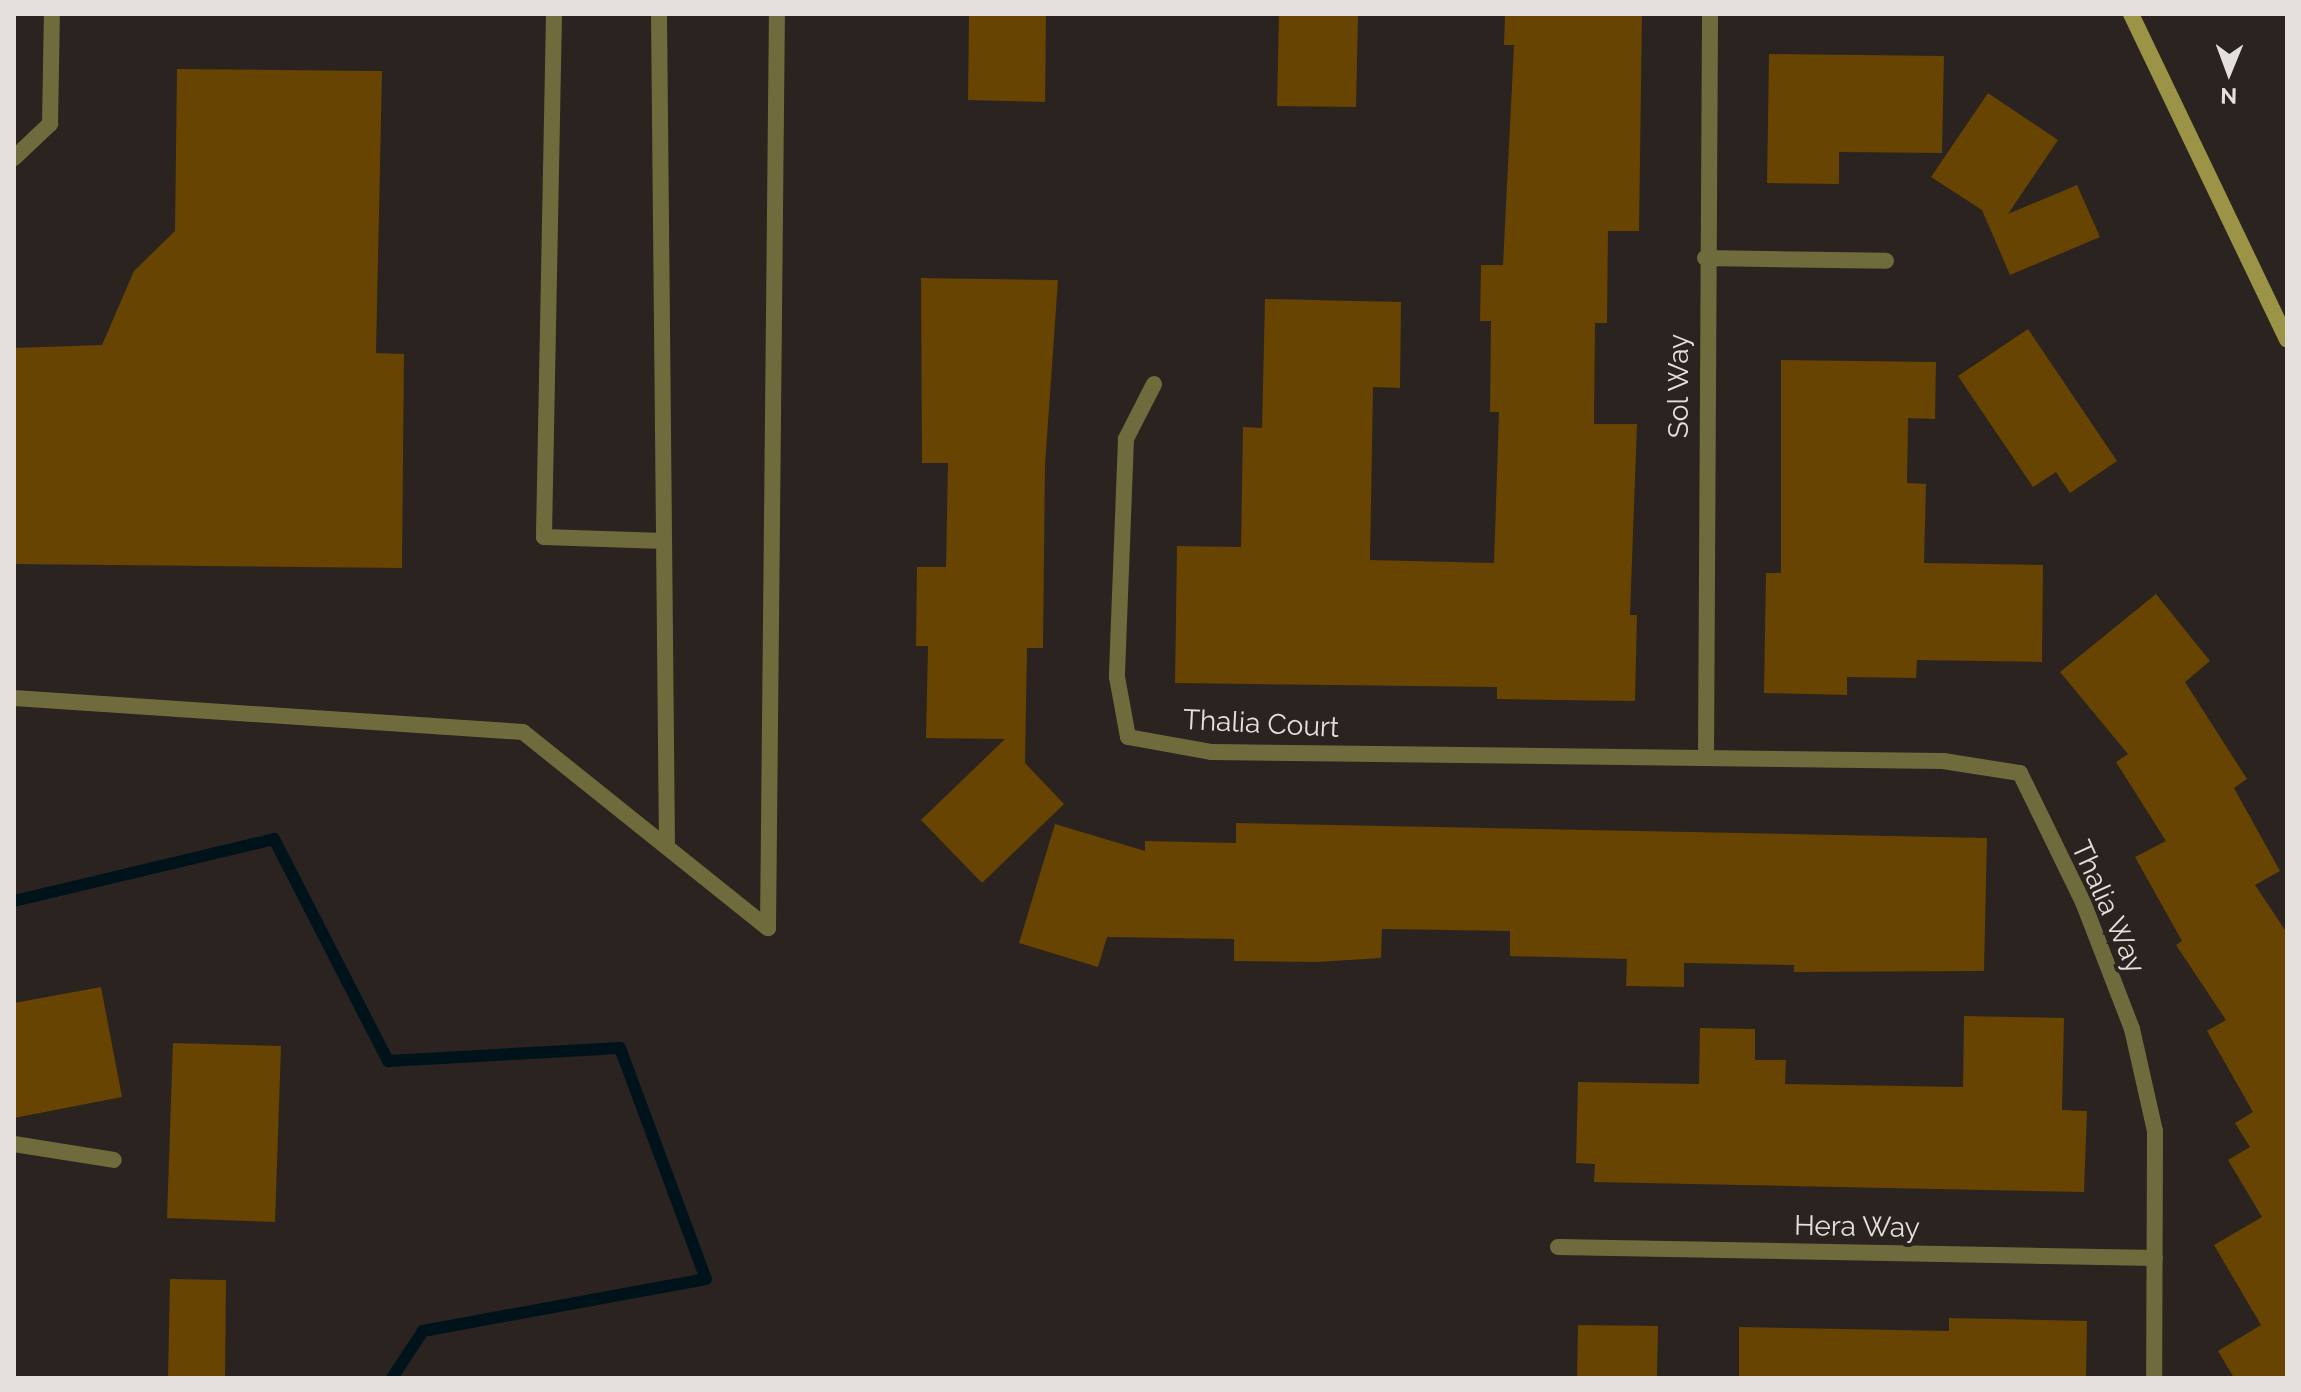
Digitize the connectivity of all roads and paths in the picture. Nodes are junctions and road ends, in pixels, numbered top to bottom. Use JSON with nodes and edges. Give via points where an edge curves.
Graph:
{"nodes":[{"id":1,"x":52,"y":14,"type":"edge"},
{"id":2,"x":554,"y":14,"type":"edge"},
{"id":3,"x":659,"y":14,"type":"edge"},
{"id":4,"x":777,"y":14,"type":"edge"},
{"id":5,"x":1710,"y":14,"type":"edge"},
{"id":6,"x":2131,"y":14,"type":"edge"},
{"id":7,"x":14,"y":158,"type":"edge"},
{"id":8,"x":1705,"y":258,"type":"junction"},
{"id":9,"x":1886,"y":261,"type":"dead end"},
{"id":10,"x":2287,"y":339,"type":"edge"},
{"id":11,"x":1154,"y":384,"type":"dead end"},
{"id":12,"x":664,"y":541,"type":"junction"},
{"id":13,"x":14,"y":698,"type":"edge"},
{"id":14,"x":1706,"y":758,"type":"junction"},
{"id":15,"x":667,"y":846,"type":"junction"},
{"id":16,"x":14,"y":1144,"type":"edge"},
{"id":17,"x":114,"y":1160,"type":"dead end"},
{"id":18,"x":1558,"y":1247,"type":"dead end"},
{"id":19,"x":2155,"y":1258,"type":"junction"},
{"id":20,"x":2154,"y":1378,"type":"edge"}],
"edges":[{"from":1,"to":7,"type":"street","via":[[50,124]]},
{"from":2,"to":12,"type":"street","via":[[544,537]]},
{"from":3,"to":12,"type":"street"},
{"from":4,"to":15,"type":"street","via":[[768,928]]},
{"from":5,"to":8,"type":"street","name":"Sol Way"},
{"from":6,"to":10,"type":"street"},
{"from":8,"to":9,"type":"street"},
{"from":8,"to":14,"type":"street","name":"Sol Way"},
{"from":11,"to":14,"type":"street","name":"Thalia Court","via":[[1126,439],[1117,677],[1128,737],[1211,752]]},
{"from":12,"to":15,"type":"street"},
{"from":13,"to":15,"type":"street","via":[[523,732]]},
{"from":14,"to":19,"type":"street","name":"Thalia Way","via":[[1943,761],[2020,773],[2083,902],[2132,1029],[2155,1131]]},
{"from":16,"to":17,"type":"street"},
{"from":18,"to":19,"type":"street","name":"Hera Way"},
{"from":19,"to":20,"type":"street","name":"Thalia Way"}]}
